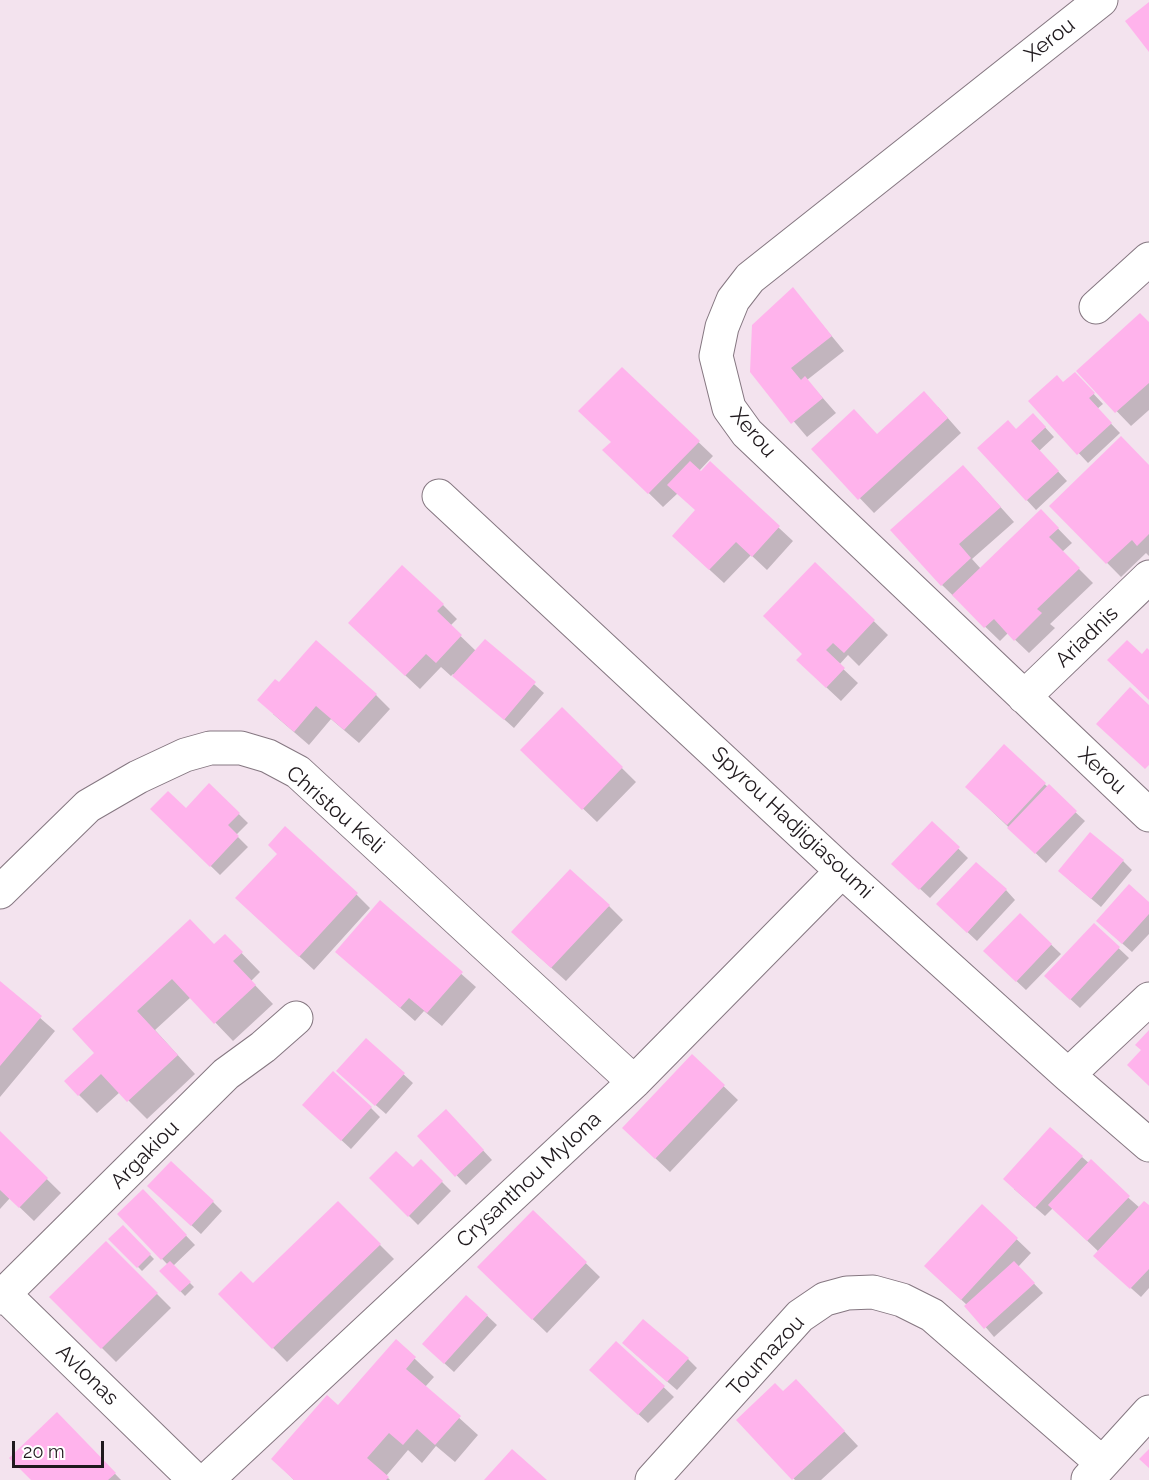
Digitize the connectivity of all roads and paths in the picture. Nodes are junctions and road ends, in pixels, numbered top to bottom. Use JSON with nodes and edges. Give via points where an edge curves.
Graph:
{"nodes":[{"id":1,"x":1101,"y":0,"type":"edge"},
{"id":2,"x":1149,"y":259,"type":"edge"},
{"id":3,"x":1096,"y":307,"type":"dead end"},
{"id":4,"x":439,"y":496,"type":"dead end"},
{"id":5,"x":1149,"y":578,"type":"edge"},
{"id":6,"x":1024,"y":697,"type":"junction"},
{"id":7,"x":1149,"y":815,"type":"edge"},
{"id":8,"x":842,"y":871,"type":"junction"},
{"id":9,"x":0,"y":892,"type":"edge"},
{"id":10,"x":1149,"y":999,"type":"edge"},
{"id":11,"x":296,"y":1018,"type":"dead end"},
{"id":12,"x":1068,"y":1075,"type":"junction"},
{"id":13,"x":634,"y":1082,"type":"junction"},
{"id":14,"x":1149,"y":1145,"type":"edge"},
{"id":15,"x":2,"y":1296,"type":"edge"},
{"id":16,"x":1149,"y":1412,"type":"edge"},
{"id":17,"x":1095,"y":1472,"type":"edge"},
{"id":18,"x":195,"y":1480,"type":"edge"},
{"id":19,"x":207,"y":1480,"type":"edge"},
{"id":20,"x":652,"y":1480,"type":"edge"}],
"edges":[{"from":1,"to":6,"type":"street","name":"Xerou","via":[[750,278],[733,300],[716,356],[729,408],[747,433]]},
{"from":2,"to":3,"type":"street"},
{"from":4,"to":8,"type":"street","name":"Spyrou Hadjigiasoumi"},
{"from":5,"to":6,"type":"street","name":"Ariadnis"},
{"from":6,"to":7,"type":"street","name":"Xerou"},
{"from":8,"to":12,"type":"street","name":"Spyrou Hadjigiasoumi"},
{"from":8,"to":13,"type":"street","name":"Crysanthou Mylona"},
{"from":9,"to":13,"type":"street","name":"Christou Keli","via":[[88,806],[138,777],[210,748],[241,748],[268,756],[298,772]]},
{"from":10,"to":12,"type":"street"},
{"from":11,"to":15,"type":"street","name":"Argakiou","via":[[226,1074]]},
{"from":12,"to":14,"type":"street","name":"Spyrou Hadjigiasoumi"},
{"from":13,"to":19,"type":"street","name":"Crysanthou Mylona"},
{"from":15,"to":18,"type":"street","name":"Avlonas"},
{"from":16,"to":17,"type":"street"},
{"from":17,"to":20,"type":"street","name":"Toumazou","via":[[932,1315],[902,1300],[873,1292],[825,1299],[800,1316]]}]}
